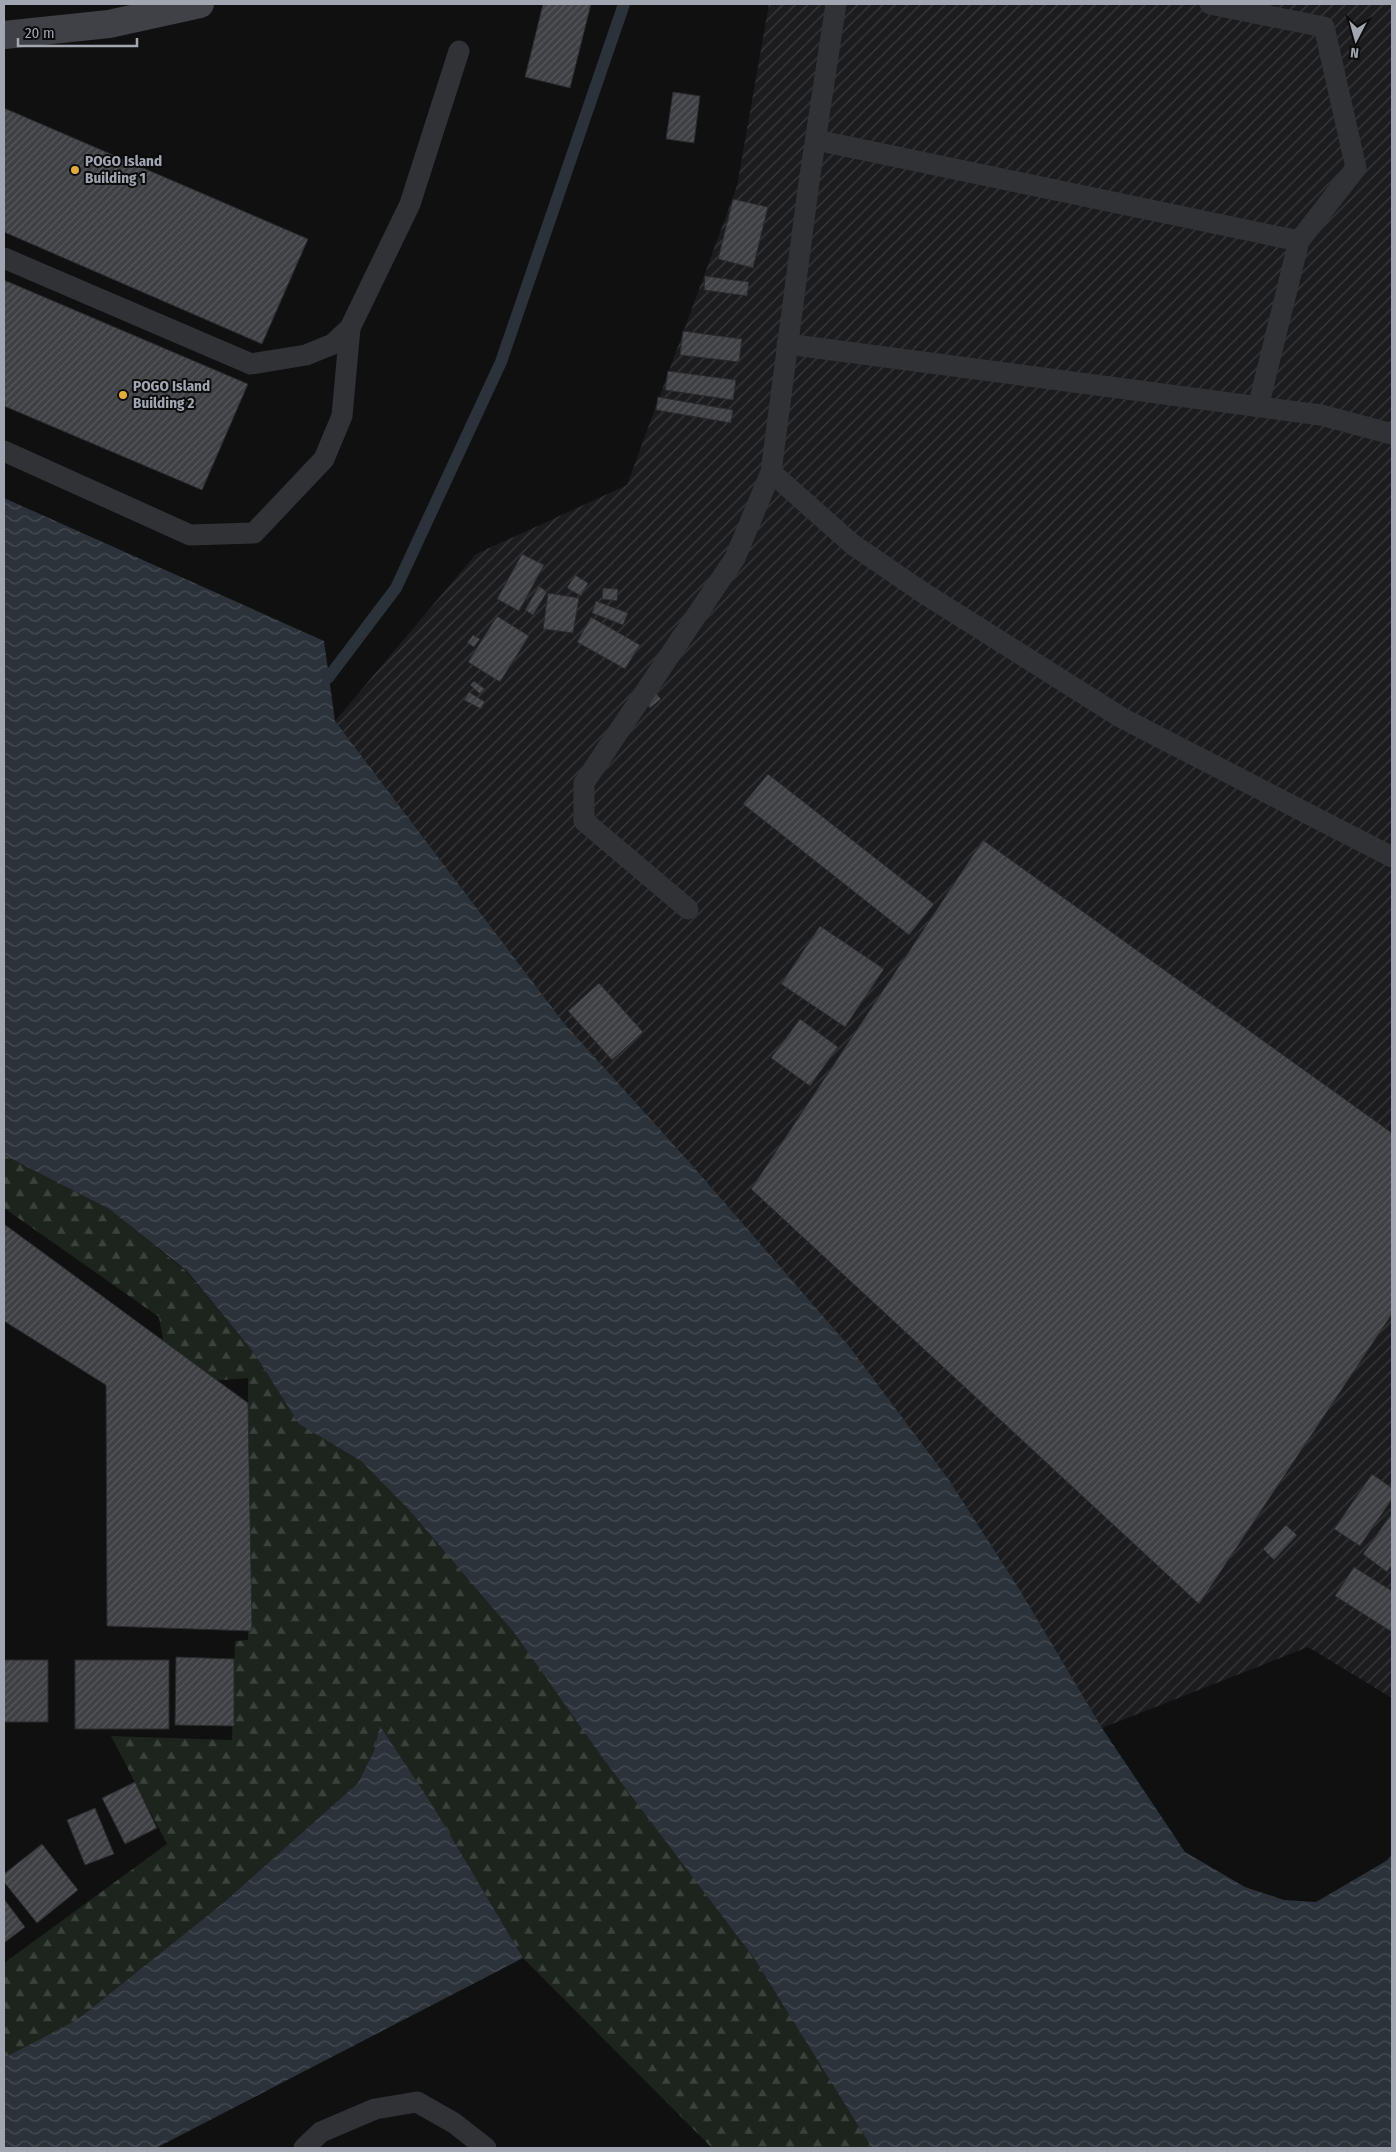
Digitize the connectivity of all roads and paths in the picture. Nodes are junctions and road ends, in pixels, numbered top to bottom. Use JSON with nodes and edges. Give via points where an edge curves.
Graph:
{"nodes":[{"id":1,"x":200,"y":4,"type":"edge"},
{"id":2,"x":836,"y":4,"type":"edge"},
{"id":3,"x":1219,"y":5,"type":"edge"},
{"id":4,"x":4,"y":35,"type":"edge"},
{"id":5,"x":459,"y":51,"type":"dead end"},
{"id":6,"x":816,"y":140,"type":"junction"},
{"id":7,"x":1299,"y":241,"type":"junction"},
{"id":8,"x":4,"y":258,"type":"edge"},
{"id":9,"x":350,"y":328,"type":"junction"},
{"id":10,"x":787,"y":344,"type":"junction"},
{"id":11,"x":1258,"y":407,"type":"junction"},
{"id":12,"x":1392,"y":434,"type":"edge"},
{"id":13,"x":4,"y":451,"type":"edge"},
{"id":14,"x":771,"y":472,"type":"junction"},
{"id":15,"x":1392,"y":857,"type":"edge"},
{"id":16,"x":688,"y":909,"type":"dead end"},
{"id":17,"x":304,"y":2148,"type":"edge"},
{"id":18,"x":486,"y":2148,"type":"edge"}],
"edges":[{"from":1,"to":4,"type":"main road","via":[[109,24]]},
{"from":2,"to":6,"type":"lane"},
{"from":3,"to":7,"type":"lane","via":[[1324,27],[1356,168]]},
{"from":5,"to":9,"type":"lane","via":[[410,204]]},
{"from":6,"to":7,"type":"lane"},
{"from":6,"to":10,"type":"lane"},
{"from":7,"to":11,"type":"lane"},
{"from":8,"to":9,"type":"lane","via":[[251,364],[306,355],[333,344]]},
{"from":9,"to":13,"type":"lane","via":[[342,416],[324,460],[254,533],[190,535]]},
{"from":10,"to":11,"type":"lane"},
{"from":10,"to":14,"type":"lane"},
{"from":11,"to":12,"type":"lane","via":[[1320,415]]},
{"from":14,"to":15,"type":"lane","via":[[852,544],[1122,718]]},
{"from":14,"to":16,"type":"lane","via":[[735,558],[584,783],[584,821]]},
{"from":17,"to":18,"type":"lane","via":[[321,2132],[375,2109],[417,2102],[454,2123]]}]}
